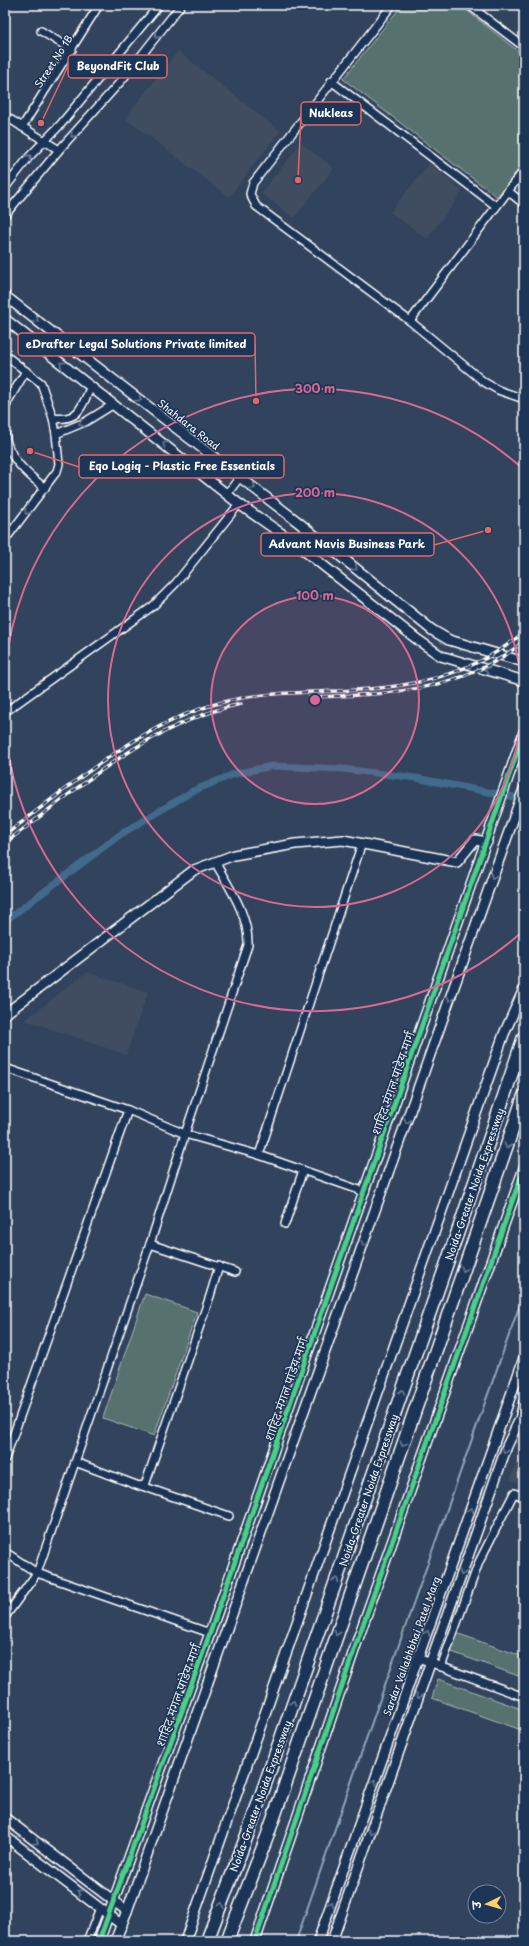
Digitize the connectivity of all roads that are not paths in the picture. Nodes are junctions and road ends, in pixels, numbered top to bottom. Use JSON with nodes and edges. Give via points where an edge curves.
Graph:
{"nodes":[{"id":1,"x":100,"y":5,"type":"edge"},
{"id":2,"x":159,"y":5,"type":"edge"},
{"id":3,"x":181,"y":5,"type":"edge"},
{"id":4,"x":392,"y":5,"type":"edge"},
{"id":5,"x":469,"y":5,"type":"edge"},
{"id":6,"x":41,"y":31,"type":"dead end"},
{"id":7,"x":524,"y":47,"type":"edge"},
{"id":8,"x":72,"y":50,"type":"junction"},
{"id":9,"x":331,"y":81,"type":"junction"},
{"id":10,"x":5,"y":116,"type":"edge"},
{"id":11,"x":22,"y":127,"type":"junction"},
{"id":12,"x":45,"y":141,"type":"junction"},
{"id":13,"x":59,"y":150,"type":"junction"},
{"id":14,"x":524,"y":170,"type":"edge"},
{"id":15,"x":5,"y":188,"type":"edge"},
{"id":16,"x":508,"y":191,"type":"junction"},
{"id":17,"x":524,"y":204,"type":"edge"},
{"id":18,"x":496,"y":206,"type":"junction"},
{"id":19,"x":5,"y":215,"type":"edge"},
{"id":20,"x":5,"y":296,"type":"edge"},
{"id":21,"x":5,"y":319,"type":"edge"},
{"id":22,"x":410,"y":321,"type":"junction"},
{"id":23,"x":5,"y":355,"type":"edge"},
{"id":24,"x":26,"y":371,"type":"junction"},
{"id":25,"x":91,"y":386,"type":"junction"},
{"id":26,"x":524,"y":399,"type":"edge"},
{"id":27,"x":114,"y":404,"type":"junction"},
{"id":28,"x":5,"y":410,"type":"edge"},
{"id":29,"x":53,"y":418,"type":"junction"},
{"id":30,"x":5,"y":434,"type":"edge"},
{"id":31,"x":56,"y":434,"type":"junction"},
{"id":32,"x":5,"y":437,"type":"edge"},
{"id":33,"x":240,"y":477,"type":"junction"},
{"id":34,"x":45,"y":488,"type":"junction"},
{"id":35,"x":227,"y":494,"type":"junction"},
{"id":36,"x":239,"y":504,"type":"junction"},
{"id":37,"x":6,"y":536,"type":"edge"},
{"id":38,"x":524,"y":662,"type":"edge"},
{"id":39,"x":524,"y":681,"type":"edge"},
{"id":40,"x":5,"y":712,"type":"edge"},
{"id":41,"x":523,"y":735,"type":"edge"},
{"id":42,"x":524,"y":789,"type":"edge"},
{"id":43,"x":488,"y":839,"type":"junction"},
{"id":44,"x":362,"y":843,"type":"junction"},
{"id":45,"x":215,"y":862,"type":"junction"},
{"id":46,"x":453,"y":940,"type":"junction"},
{"id":47,"x":468,"y":947,"type":"junction"},
{"id":48,"x":524,"y":989,"type":"edge"},
{"id":49,"x":5,"y":1014,"type":"edge"},
{"id":50,"x":524,"y":1037,"type":"edge"},
{"id":51,"x":5,"y":1069,"type":"edge"},
{"id":52,"x":524,"y":1096,"type":"edge"},
{"id":53,"x":128,"y":1110,"type":"junction"},
{"id":54,"x":185,"y":1134,"type":"junction"},
{"id":55,"x":259,"y":1155,"type":"junction"},
{"id":56,"x":524,"y":1168,"type":"edge"},
{"id":57,"x":303,"y":1170,"type":"junction"},
{"id":58,"x":365,"y":1192,"type":"junction"},
{"id":59,"x":285,"y":1224,"type":"dead end"},
{"id":60,"x":150,"y":1244,"type":"junction"},
{"id":61,"x":219,"y":1266,"type":"junction"},
{"id":62,"x":235,"y":1272,"type":"dead end"},
{"id":63,"x":524,"y":1358,"type":"edge"},
{"id":64,"x":524,"y":1402,"type":"edge"},
{"id":65,"x":5,"y":1459,"type":"edge"},
{"id":66,"x":75,"y":1462,"type":"junction"},
{"id":67,"x":142,"y":1486,"type":"junction"},
{"id":68,"x":524,"y":1497,"type":"edge"},
{"id":69,"x":229,"y":1516,"type":"dead end"},
{"id":70,"x":5,"y":1552,"type":"edge"},
{"id":71,"x":37,"y":1573,"type":"junction"},
{"id":72,"x":5,"y":1617,"type":"edge"},
{"id":73,"x":210,"y":1633,"type":"junction"},
{"id":74,"x":418,"y":1658,"type":"junction"},
{"id":75,"x":430,"y":1663,"type":"junction"},
{"id":76,"x":442,"y":1667,"type":"junction"},
{"id":77,"x":524,"y":1697,"type":"edge"},
{"id":78,"x":5,"y":1818,"type":"edge"},
{"id":79,"x":5,"y":1836,"type":"edge"},
{"id":80,"x":114,"y":1901,"type":"junction"},
{"id":81,"x":100,"y":1908,"type":"junction"},
{"id":82,"x":127,"y":1911,"type":"junction"},
{"id":83,"x":109,"y":1915,"type":"junction"},
{"id":84,"x":122,"y":1925,"type":"junction"},
{"id":85,"x":87,"y":1941,"type":"edge"},
{"id":86,"x":99,"y":1941,"type":"edge"},
{"id":87,"x":115,"y":1941,"type":"edge"},
{"id":88,"x":185,"y":1941,"type":"edge"},
{"id":89,"x":207,"y":1941,"type":"edge"},
{"id":90,"x":227,"y":1941,"type":"edge"},
{"id":91,"x":255,"y":1941,"type":"edge"},
{"id":92,"x":318,"y":1941,"type":"edge"},
{"id":93,"x":332,"y":1941,"type":"edge"}],
"edges":[{"from":1,"to":8,"type":"street","name":"Street No 1B"},
{"from":2,"to":12,"type":"street"},
{"from":3,"to":13,"type":"street","one_way":true,"via":[[122,80]]},
{"from":4,"to":9,"type":"street"},
{"from":5,"to":7,"type":"street"},
{"from":6,"to":8,"type":"street"},
{"from":8,"to":11,"type":"street","name":"Street No 1B"},
{"from":9,"to":18,"type":"street"},
{"from":9,"to":22,"type":"street","via":[[253,182],[250,194],[256,206]]},
{"from":10,"to":11,"type":"street"},
{"from":11,"to":12,"type":"street"},
{"from":12,"to":13,"type":"street"},
{"from":15,"to":12,"type":"street","one_way":true},
{"from":13,"to":19,"type":"street"},
{"from":14,"to":16,"type":"street"},
{"from":16,"to":17,"type":"street"},
{"from":16,"to":18,"type":"street"},
{"from":18,"to":22,"type":"street"},
{"from":20,"to":33,"type":"street","name":"Shahdara Road","one_way":true},
{"from":25,"to":21,"type":"street","one_way":true},
{"from":22,"to":26,"type":"street","via":[[484,382]]},
{"from":23,"to":24,"type":"street"},
{"from":24,"to":28,"type":"street"},
{"from":24,"to":29,"type":"street","via":[[44,386]]},
{"from":25,"to":27,"type":"street"},
{"from":25,"to":29,"type":"street","via":[[76,415],[70,418]]},
{"from":27,"to":31,"type":"street","one_way":true,"via":[[85,422]]},
{"from":35,"to":27,"type":"street","one_way":true},
{"from":29,"to":31,"type":"street"},
{"from":30,"to":32,"type":"street"},
{"from":31,"to":34,"type":"street","via":[[59,468]]},
{"from":32,"to":34,"type":"street","via":[[18,465]]},
{"from":33,"to":35,"type":"street"},
{"from":33,"to":38,"type":"street","name":"Shahdara Road","one_way":true,"via":[[432,630],[450,640]]},
{"from":34,"to":37,"type":"street","one_way":true},
{"from":35,"to":36,"type":"street"},
{"from":39,"to":36,"type":"street","one_way":true,"via":[[441,656],[292,541]]},
{"from":36,"to":40,"type":"street","via":[[180,578],[153,606]]},
{"from":41,"to":43,"type":"street","name":"शाहिद मंगल पांडेय मार्ग"},
{"from":42,"to":47,"type":"street","one_way":true},
{"from":43,"to":44,"type":"street","via":[[475,840],[456,862]]},
{"from":43,"to":46,"type":"street","name":"शाहिद मंगल पांडेय मार्ग"},
{"from":44,"to":45,"type":"street","via":[[343,840],[295,844],[234,855]]},
{"from":44,"to":55,"type":"street"},
{"from":45,"to":49,"type":"street","via":[[194,870]]},
{"from":45,"to":54,"type":"street","via":[[242,912],[249,933],[248,945]]},
{"from":46,"to":47,"type":"street"},
{"from":46,"to":58,"type":"street","name":"शाहिद मंगल पांडेय मार्ग"},
{"from":47,"to":82,"type":"street","one_way":true},
{"from":48,"to":88,"type":"street","via":[[504,1034]]},
{"from":89,"to":50,"type":"highway","name":"Noida-Greater Noida Expressway","one_way":true,"via":[[249,1830],[461,1225]]},
{"from":51,"to":53,"type":"street"},
{"from":52,"to":90,"type":"highway","name":"Noida-Greater Noida Expressway","one_way":true,"via":[[267,1837]]},
{"from":53,"to":54,"type":"street"},
{"from":53,"to":65,"type":"street"},
{"from":54,"to":55,"type":"street"},
{"from":54,"to":60,"type":"street"},
{"from":55,"to":57,"type":"street"},
{"from":56,"to":91,"type":"street","via":[[359,1636]]},
{"from":57,"to":58,"type":"street"},
{"from":57,"to":59,"type":"street"},
{"from":58,"to":73,"type":"street","name":"शाहिद मंगल पांडेय मार्ग"},
{"from":60,"to":61,"type":"street"},
{"from":60,"to":66,"type":"street"},
{"from":61,"to":62,"type":"street"},
{"from":61,"to":67,"type":"street","via":[[147,1482]]},
{"from":74,"to":63,"type":"street","name":"Sardar Vallabhbhai Patel Marg","one_way":true},
{"from":64,"to":75,"type":"street","one_way":true},
{"from":66,"to":67,"type":"street"},
{"from":66,"to":71,"type":"street"},
{"from":67,"to":69,"type":"street"},
{"from":68,"to":76,"type":"street","via":[[514,1493],[479,1562]]},
{"from":70,"to":71,"type":"street"},
{"from":71,"to":72,"type":"street"},
{"from":71,"to":73,"type":"street"},
{"from":73,"to":80,"type":"street","name":"शाहिद मंगल पांडेय मार्ग"},
{"from":74,"to":75,"type":"street"},
{"from":92,"to":74,"type":"street","name":"Sardar Vallabhbhai Patel Marg","one_way":true},
{"from":75,"to":76,"type":"street"},
{"from":75,"to":93,"type":"street","one_way":true},
{"from":76,"to":77,"type":"street"},
{"from":78,"to":80,"type":"street","one_way":true},
{"from":81,"to":79,"type":"street","one_way":true},
{"from":80,"to":82,"type":"street"},
{"from":80,"to":83,"type":"street","name":"शाहिद मंगल पांडेय मार्ग"},
{"from":81,"to":83,"type":"street"},
{"from":81,"to":85,"type":"street"},
{"from":82,"to":84,"type":"street"},
{"from":83,"to":84,"type":"street"},
{"from":83,"to":86,"type":"street","name":"शाहिद मंगल पांडेय मार्ग"},
{"from":84,"to":87,"type":"street"}]}
